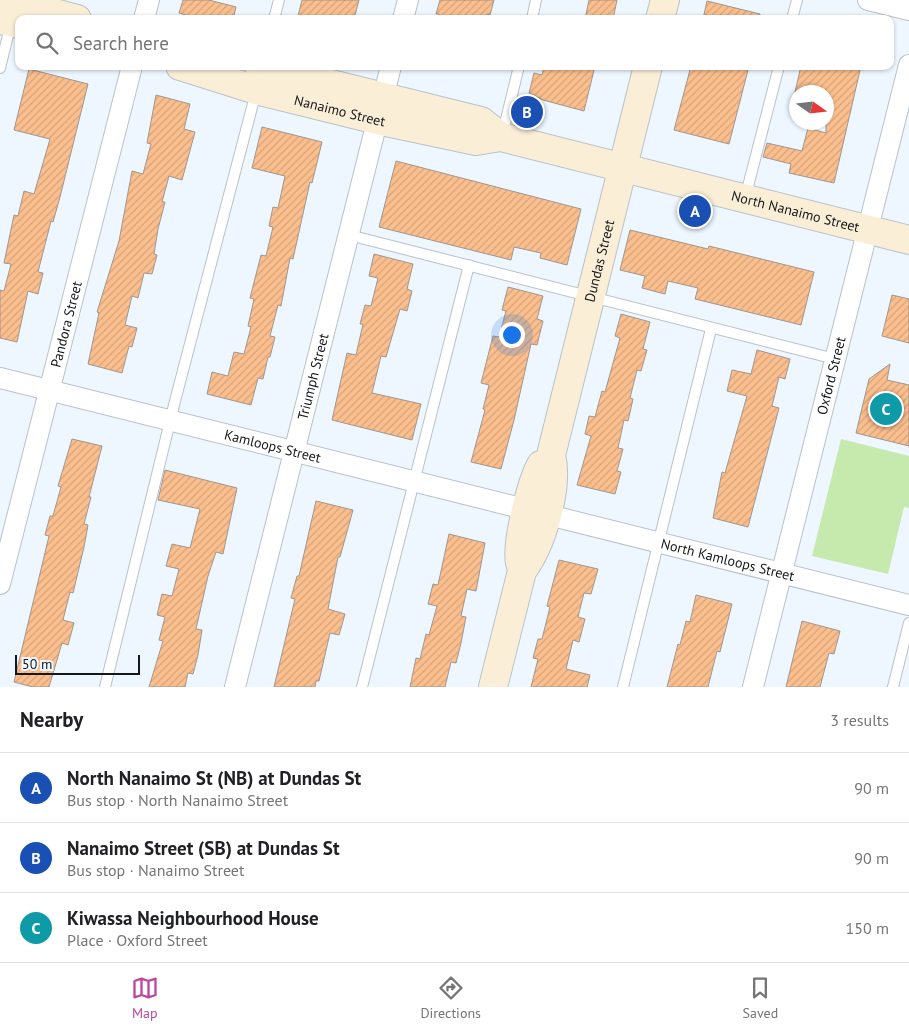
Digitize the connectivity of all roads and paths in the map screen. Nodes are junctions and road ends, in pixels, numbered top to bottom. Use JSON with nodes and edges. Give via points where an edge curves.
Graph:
{"nodes":[{"id":1,"x":149,"y":0,"type":"edge"},
{"id":2,"x":279,"y":0,"type":"edge"},
{"id":3,"x":408,"y":0,"type":"edge"},
{"id":4,"x":536,"y":0,"type":"edge"},
{"id":5,"x":665,"y":0,"type":"edge"},
{"id":6,"x":797,"y":0,"type":"edge"},
{"id":7,"x":868,"y":0,"type":"edge"},
{"id":8,"x":909,"y":10,"type":"edge"},
{"id":9,"x":145,"y":15,"type":"edge"},
{"id":10,"x":275,"y":15,"type":"edge"},
{"id":11,"x":404,"y":15,"type":"edge"},
{"id":12,"x":533,"y":15,"type":"edge"},
{"id":13,"x":661,"y":15,"type":"edge"},
{"id":14,"x":793,"y":15,"type":"edge"},
{"id":15,"x":9,"y":16,"type":"edge"},
{"id":16,"x":909,"y":65,"type":"edge"},
{"id":17,"x":0,"y":68,"type":"edge"},
{"id":18,"x":131,"y":70,"type":"edge"},
{"id":19,"x":233,"y":70,"type":"edge"},
{"id":20,"x":390,"y":70,"type":"edge"},
{"id":21,"x":518,"y":70,"type":"edge"},
{"id":22,"x":647,"y":70,"type":"edge"},
{"id":23,"x":778,"y":70,"type":"edge"},
{"id":24,"x":260,"y":72,"type":"edge"},
{"id":25,"x":380,"y":108,"type":"junction"},
{"id":26,"x":501,"y":137,"type":"junction"},
{"id":27,"x":623,"y":168,"type":"junction"},
{"id":28,"x":745,"y":199,"type":"junction"},
{"id":29,"x":868,"y":230,"type":"junction"},
{"id":30,"x":349,"y":235,"type":"junction"},
{"id":31,"x":909,"y":240,"type":"edge"},
{"id":32,"x":469,"y":265,"type":"junction"},
{"id":33,"x":590,"y":296,"type":"junction"},
{"id":34,"x":711,"y":329,"type":"junction"},
{"id":35,"x":834,"y":359,"type":"junction"},
{"id":36,"x":0,"y":378,"type":"edge"},
{"id":37,"x":49,"y":390,"type":"junction"},
{"id":38,"x":170,"y":421,"type":"junction"},
{"id":39,"x":294,"y":452,"type":"junction"},
{"id":40,"x":414,"y":483,"type":"junction"},
{"id":41,"x":537,"y":511,"type":"junction"},
{"id":42,"x":660,"y":543,"type":"junction"},
{"id":43,"x":781,"y":573,"type":"junction"},
{"id":44,"x":0,"y":584,"type":"edge"},
{"id":45,"x":909,"y":605,"type":"edge"},
{"id":46,"x":909,"y":623,"type":"edge"},
{"id":47,"x":104,"y":687,"type":"edge"},
{"id":48,"x":235,"y":687,"type":"edge"},
{"id":49,"x":362,"y":687,"type":"edge"},
{"id":50,"x":493,"y":687,"type":"edge"},
{"id":51,"x":623,"y":687,"type":"edge"},
{"id":52,"x":753,"y":687,"type":"edge"},
{"id":53,"x":893,"y":687,"type":"edge"}],
"edges":[{"from":1,"to":9,"type":"street"},
{"from":2,"to":10,"type":"lane"},
{"from":3,"to":11,"type":"street"},
{"from":4,"to":12,"type":"lane"},
{"from":5,"to":13,"type":"main road"},
{"from":6,"to":14,"type":"lane"},
{"from":7,"to":8,"type":"street"},
{"from":15,"to":17,"type":"lane"},
{"from":16,"to":29,"type":"street","name":"Oxford Street"},
{"from":18,"to":37,"type":"street","name":"Pandora Street"},
{"from":19,"to":24,"type":"main road","name":"Nanaimo Street"},
{"from":20,"to":25,"type":"street","name":"Triumph Street"},
{"from":21,"to":26,"type":"lane"},
{"from":22,"to":27,"type":"main road","name":"Dundas Street"},
{"from":23,"to":28,"type":"lane"},
{"from":24,"to":25,"type":"main road","name":"Nanaimo Street"},
{"from":24,"to":38,"type":"lane"},
{"from":25,"to":26,"type":"main road","name":"Nanaimo Street","via":[[476,141]]},
{"from":25,"to":30,"type":"street","name":"Triumph Street"},
{"from":26,"to":27,"type":"main road","name":"Nanaimo Street"},
{"from":27,"to":28,"type":"main road","name":"North Nanaimo Street"},
{"from":27,"to":33,"type":"main road","name":"Dundas Street"},
{"from":28,"to":29,"type":"main road","name":"North Nanaimo Street"},
{"from":29,"to":31,"type":"main road","name":"North Nanaimo Street"},
{"from":29,"to":35,"type":"street","name":"Oxford Street"},
{"from":30,"to":32,"type":"lane"},
{"from":30,"to":39,"type":"street","name":"Triumph Street"},
{"from":32,"to":33,"type":"lane"},
{"from":32,"to":40,"type":"lane"},
{"from":33,"to":34,"type":"lane"},
{"from":33,"to":41,"type":"main road","name":"Dundas Street","via":[[551,455],[540,465]]},
{"from":34,"to":35,"type":"lane"},
{"from":34,"to":42,"type":"lane"},
{"from":35,"to":43,"type":"street","name":"Oxford Street"},
{"from":36,"to":37,"type":"street","name":"Kamloops Street"},
{"from":37,"to":38,"type":"street","name":"Kamloops Street"},
{"from":37,"to":44,"type":"street","name":"Pandora Street"},
{"from":38,"to":39,"type":"street","name":"Kamloops Street"},
{"from":38,"to":47,"type":"lane"},
{"from":39,"to":40,"type":"street","name":"Kamloops Street"},
{"from":39,"to":48,"type":"street","name":"Triumph Street"},
{"from":40,"to":41,"type":"street","name":"Kamloops Street"},
{"from":40,"to":49,"type":"lane"},
{"from":41,"to":42,"type":"street","name":"North Kamloops Street"},
{"from":41,"to":50,"type":"main road","name":"Dundas Street","via":[[533,557],[522,571]]},
{"from":42,"to":43,"type":"street","name":"North Kamloops Street"},
{"from":42,"to":51,"type":"lane"},
{"from":43,"to":45,"type":"street","name":"North Kamloops Street"},
{"from":43,"to":52,"type":"street","name":"Oxford Street"},
{"from":46,"to":53,"type":"lane"}]}
